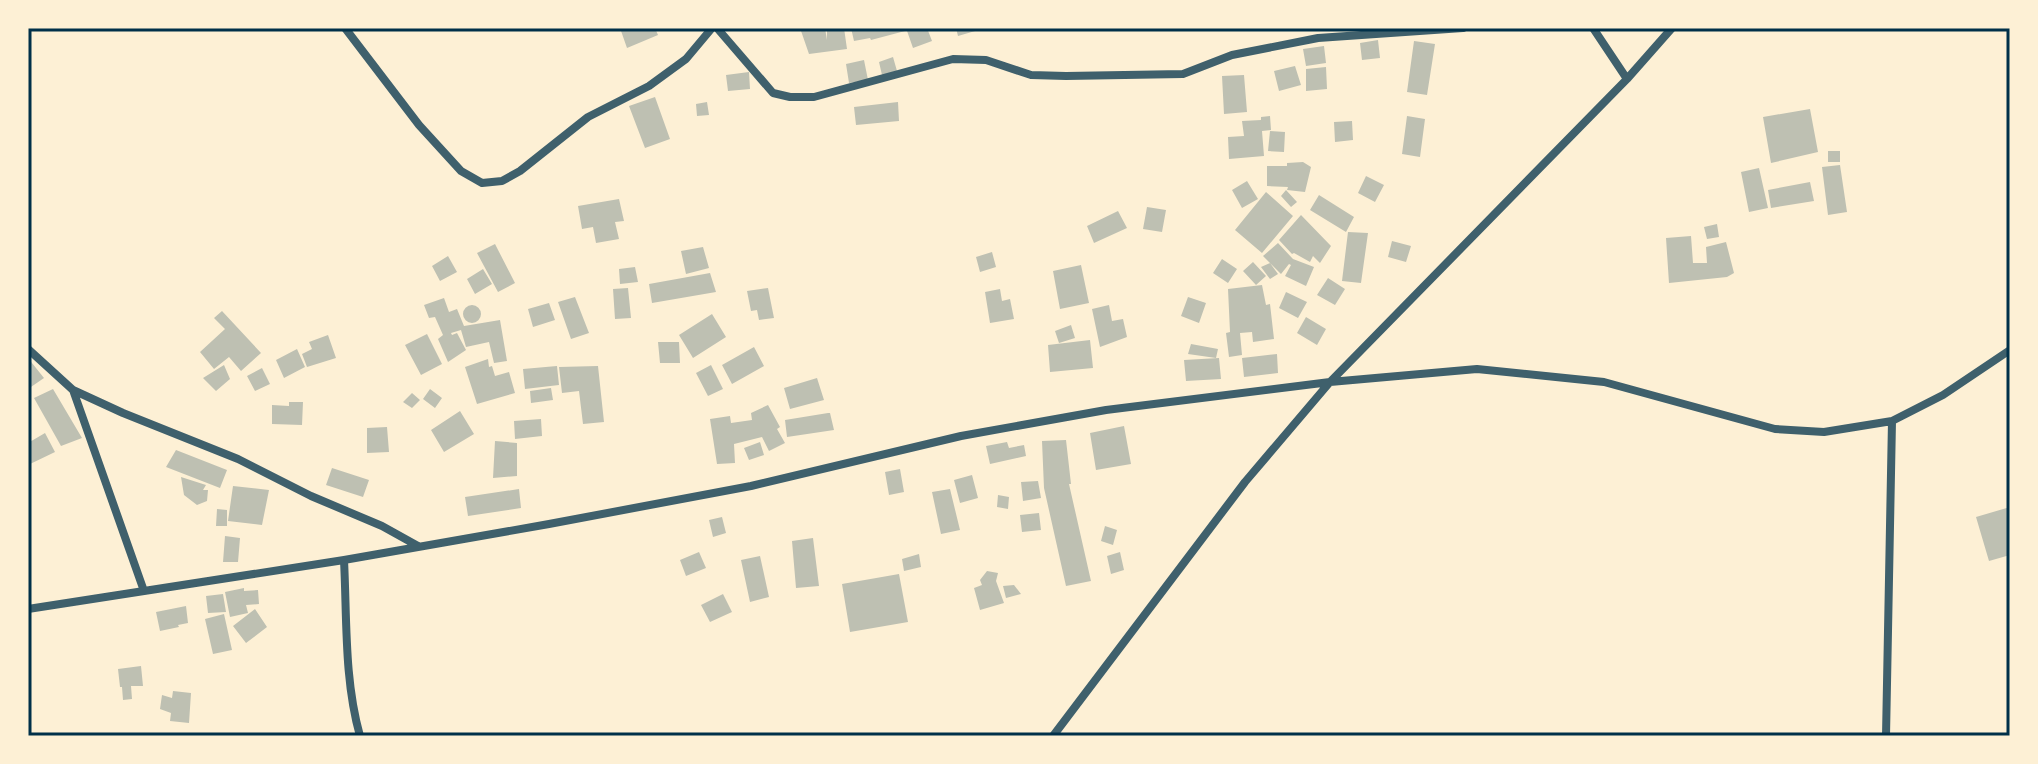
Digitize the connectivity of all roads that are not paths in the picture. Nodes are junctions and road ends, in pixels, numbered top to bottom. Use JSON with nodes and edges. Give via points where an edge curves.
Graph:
{"nodes":[{"id":1,"x":345,"y":28,"type":"edge"},
{"id":2,"x":714,"y":28,"type":"edge"},
{"id":3,"x":1463,"y":28,"type":"edge"},
{"id":4,"x":1593,"y":28,"type":"edge"},
{"id":5,"x":1672,"y":28,"type":"edge"},
{"id":6,"x":1627,"y":79,"type":"junction"},
{"id":7,"x":28,"y":349,"type":"edge"},
{"id":8,"x":2010,"y":350,"type":"edge"},
{"id":9,"x":1330,"y":382,"type":"junction"},
{"id":10,"x":73,"y":390,"type":"junction"},
{"id":11,"x":1892,"y":421,"type":"junction"},
{"id":12,"x":419,"y":547,"type":"junction"},
{"id":13,"x":344,"y":560,"type":"junction"},
{"id":14,"x":144,"y":591,"type":"junction"},
{"id":15,"x":28,"y":609,"type":"edge"},
{"id":16,"x":360,"y":736,"type":"edge"},
{"id":17,"x":1053,"y":736,"type":"edge"},
{"id":18,"x":1886,"y":736,"type":"edge"}],
"edges":[{"from":1,"to":2,"type":"street","via":[[419,125],[461,171],[482,183],[511,176],[588,117],[649,86],[686,59]]},
{"from":2,"to":3,"type":"street","via":[[773,93],[790,97],[814,97],[953,59],[986,60],[1031,75],[1183,74],[1232,55],[1318,38]]},
{"from":4,"to":6,"type":"street"},
{"from":5,"to":6,"type":"street"},
{"from":6,"to":9,"type":"street"},
{"from":7,"to":10,"type":"street"},
{"from":8,"to":11,"type":"street","via":[[1943,395]]},
{"from":9,"to":11,"type":"street","via":[[1477,369],[1604,382],[1775,429],[1824,432]]},
{"from":9,"to":12,"type":"street","via":[[1106,410],[961,436],[751,486]]},
{"from":9,"to":17,"type":"street","via":[[1245,482]]},
{"from":10,"to":12,"type":"street","via":[[238,459]]},
{"from":10,"to":14,"type":"street"},
{"from":11,"to":18,"type":"street"},
{"from":12,"to":13,"type":"street"},
{"from":13,"to":14,"type":"street"},
{"from":13,"to":16,"type":"street","via":[[349,684]]},
{"from":14,"to":15,"type":"street"}]}
